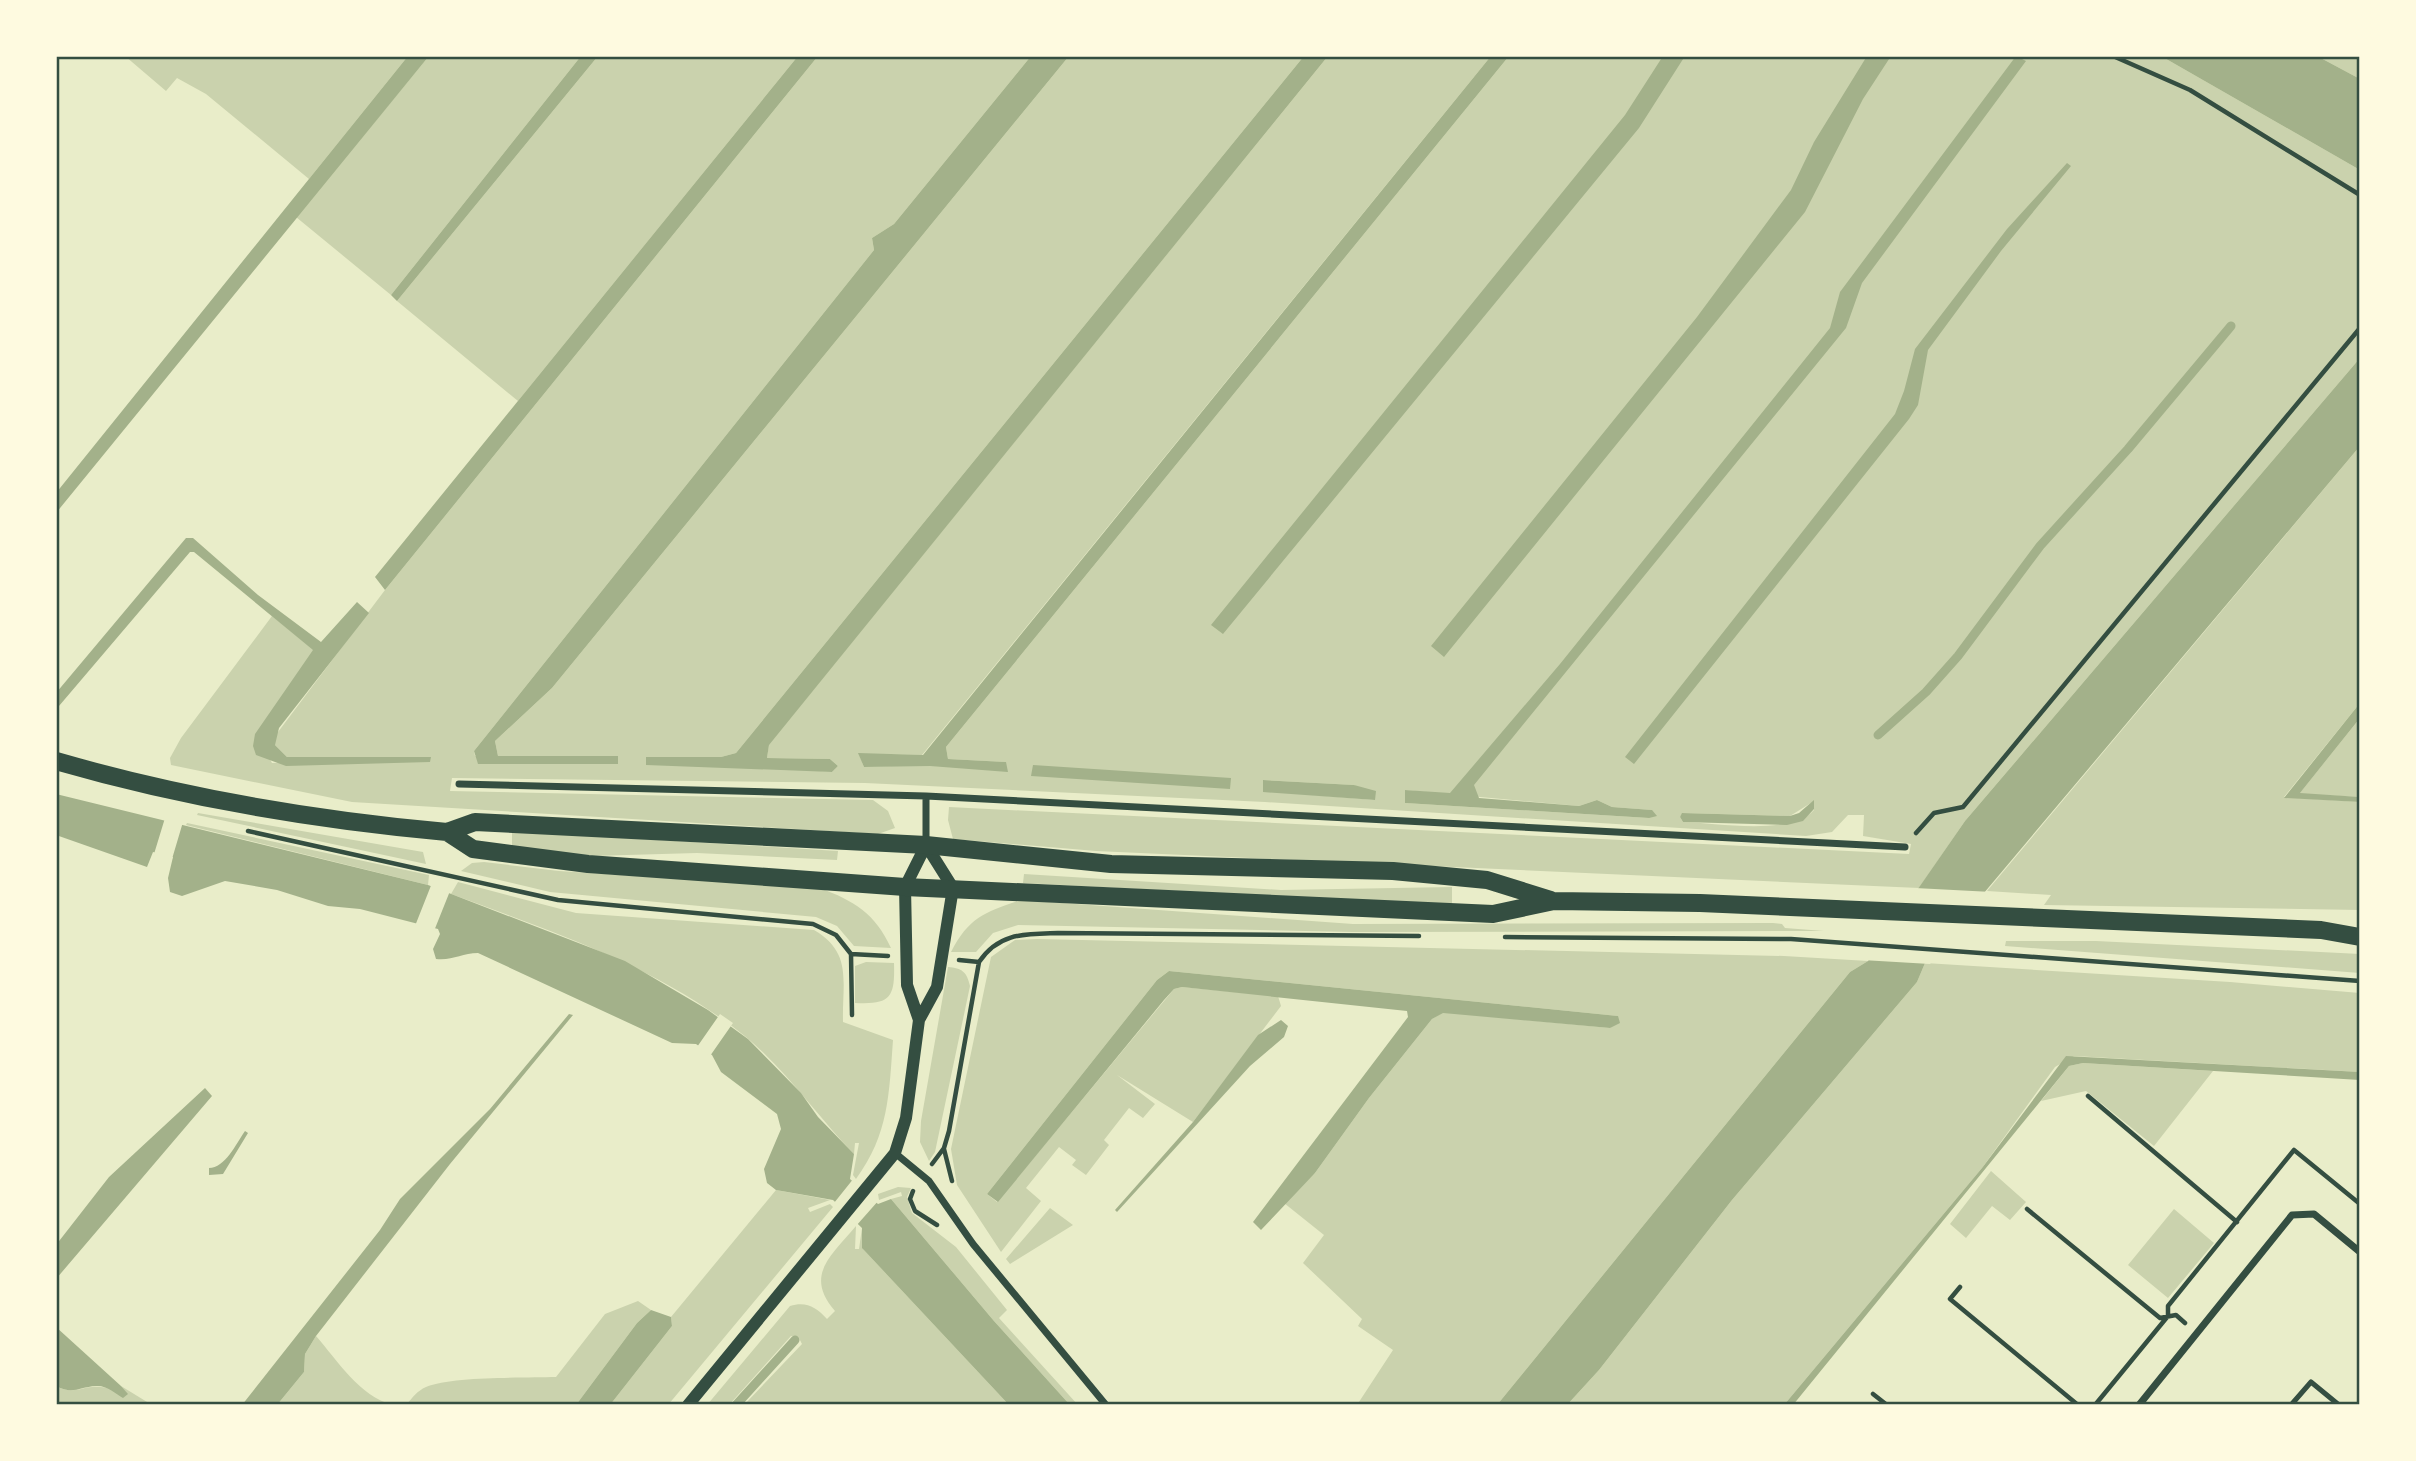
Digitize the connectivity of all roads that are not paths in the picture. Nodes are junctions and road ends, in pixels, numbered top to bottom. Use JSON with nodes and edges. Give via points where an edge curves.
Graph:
{"nodes":[{"id":1,"x":56,"y":761,"type":"edge"},
{"id":2,"x":459,"y":784,"type":"dead end"},
{"id":3,"x":926,"y":796,"type":"junction"},
{"id":4,"x":447,"y":832,"type":"junction"},
{"id":5,"x":926,"y":845,"type":"junction"},
{"id":6,"x":1905,"y":847,"type":"dead end"},
{"id":7,"x":905,"y":887,"type":"junction"},
{"id":8,"x":953,"y":888,"type":"junction"},
{"id":9,"x":1555,"y":901,"type":"junction"},
{"id":10,"x":2360,"y":924,"type":"edge"},
{"id":11,"x":2321,"y":930,"type":"junction"},
{"id":12,"x":2360,"y":937,"type":"edge"},
{"id":13,"x":919,"y":1020,"type":"junction"},
{"id":14,"x":895,"y":1153,"type":"junction"},
{"id":15,"x":2360,"y":1252,"type":"edge"},
{"id":16,"x":688,"y":1405,"type":"edge"},
{"id":17,"x":1106,"y":1405,"type":"edge"},
{"id":18,"x":2139,"y":1405,"type":"edge"},
{"id":19,"x":2291,"y":1405,"type":"edge"},
{"id":20,"x":2339,"y":1405,"type":"edge"}],
"edges":[{"from":1,"to":4,"type":"main road","via":[[272,811]]},
{"from":2,"to":3,"type":"street"},
{"from":3,"to":5,"type":"street"},
{"from":3,"to":6,"type":"street"},
{"from":4,"to":5,"type":"main road","via":[[475,822]]},
{"from":4,"to":7,"type":"main road","via":[[473,849],[588,864]]},
{"from":5,"to":7,"type":"street"},
{"from":5,"to":8,"type":"street"},
{"from":5,"to":9,"type":"main road","via":[[1111,864],[1393,872],[1487,880]]},
{"from":7,"to":8,"type":"main road"},
{"from":7,"to":13,"type":"street","via":[[907,985]]},
{"from":8,"to":9,"type":"main road","via":[[1493,914]]},
{"from":8,"to":13,"type":"street","via":[[937,987]]},
{"from":9,"to":11,"type":"main road","via":[[1834,908]]},
{"from":10,"to":11,"type":"main road"},
{"from":11,"to":12,"type":"main road"},
{"from":13,"to":14,"type":"street","via":[[906,1118]]},
{"from":14,"to":16,"type":"street"},
{"from":14,"to":17,"type":"street","via":[[929,1181],[973,1244]]},
{"from":15,"to":18,"type":"street","via":[[2314,1214],[2292,1215]]},
{"from":19,"to":20,"type":"lane","via":[[2311,1382]]}]}
